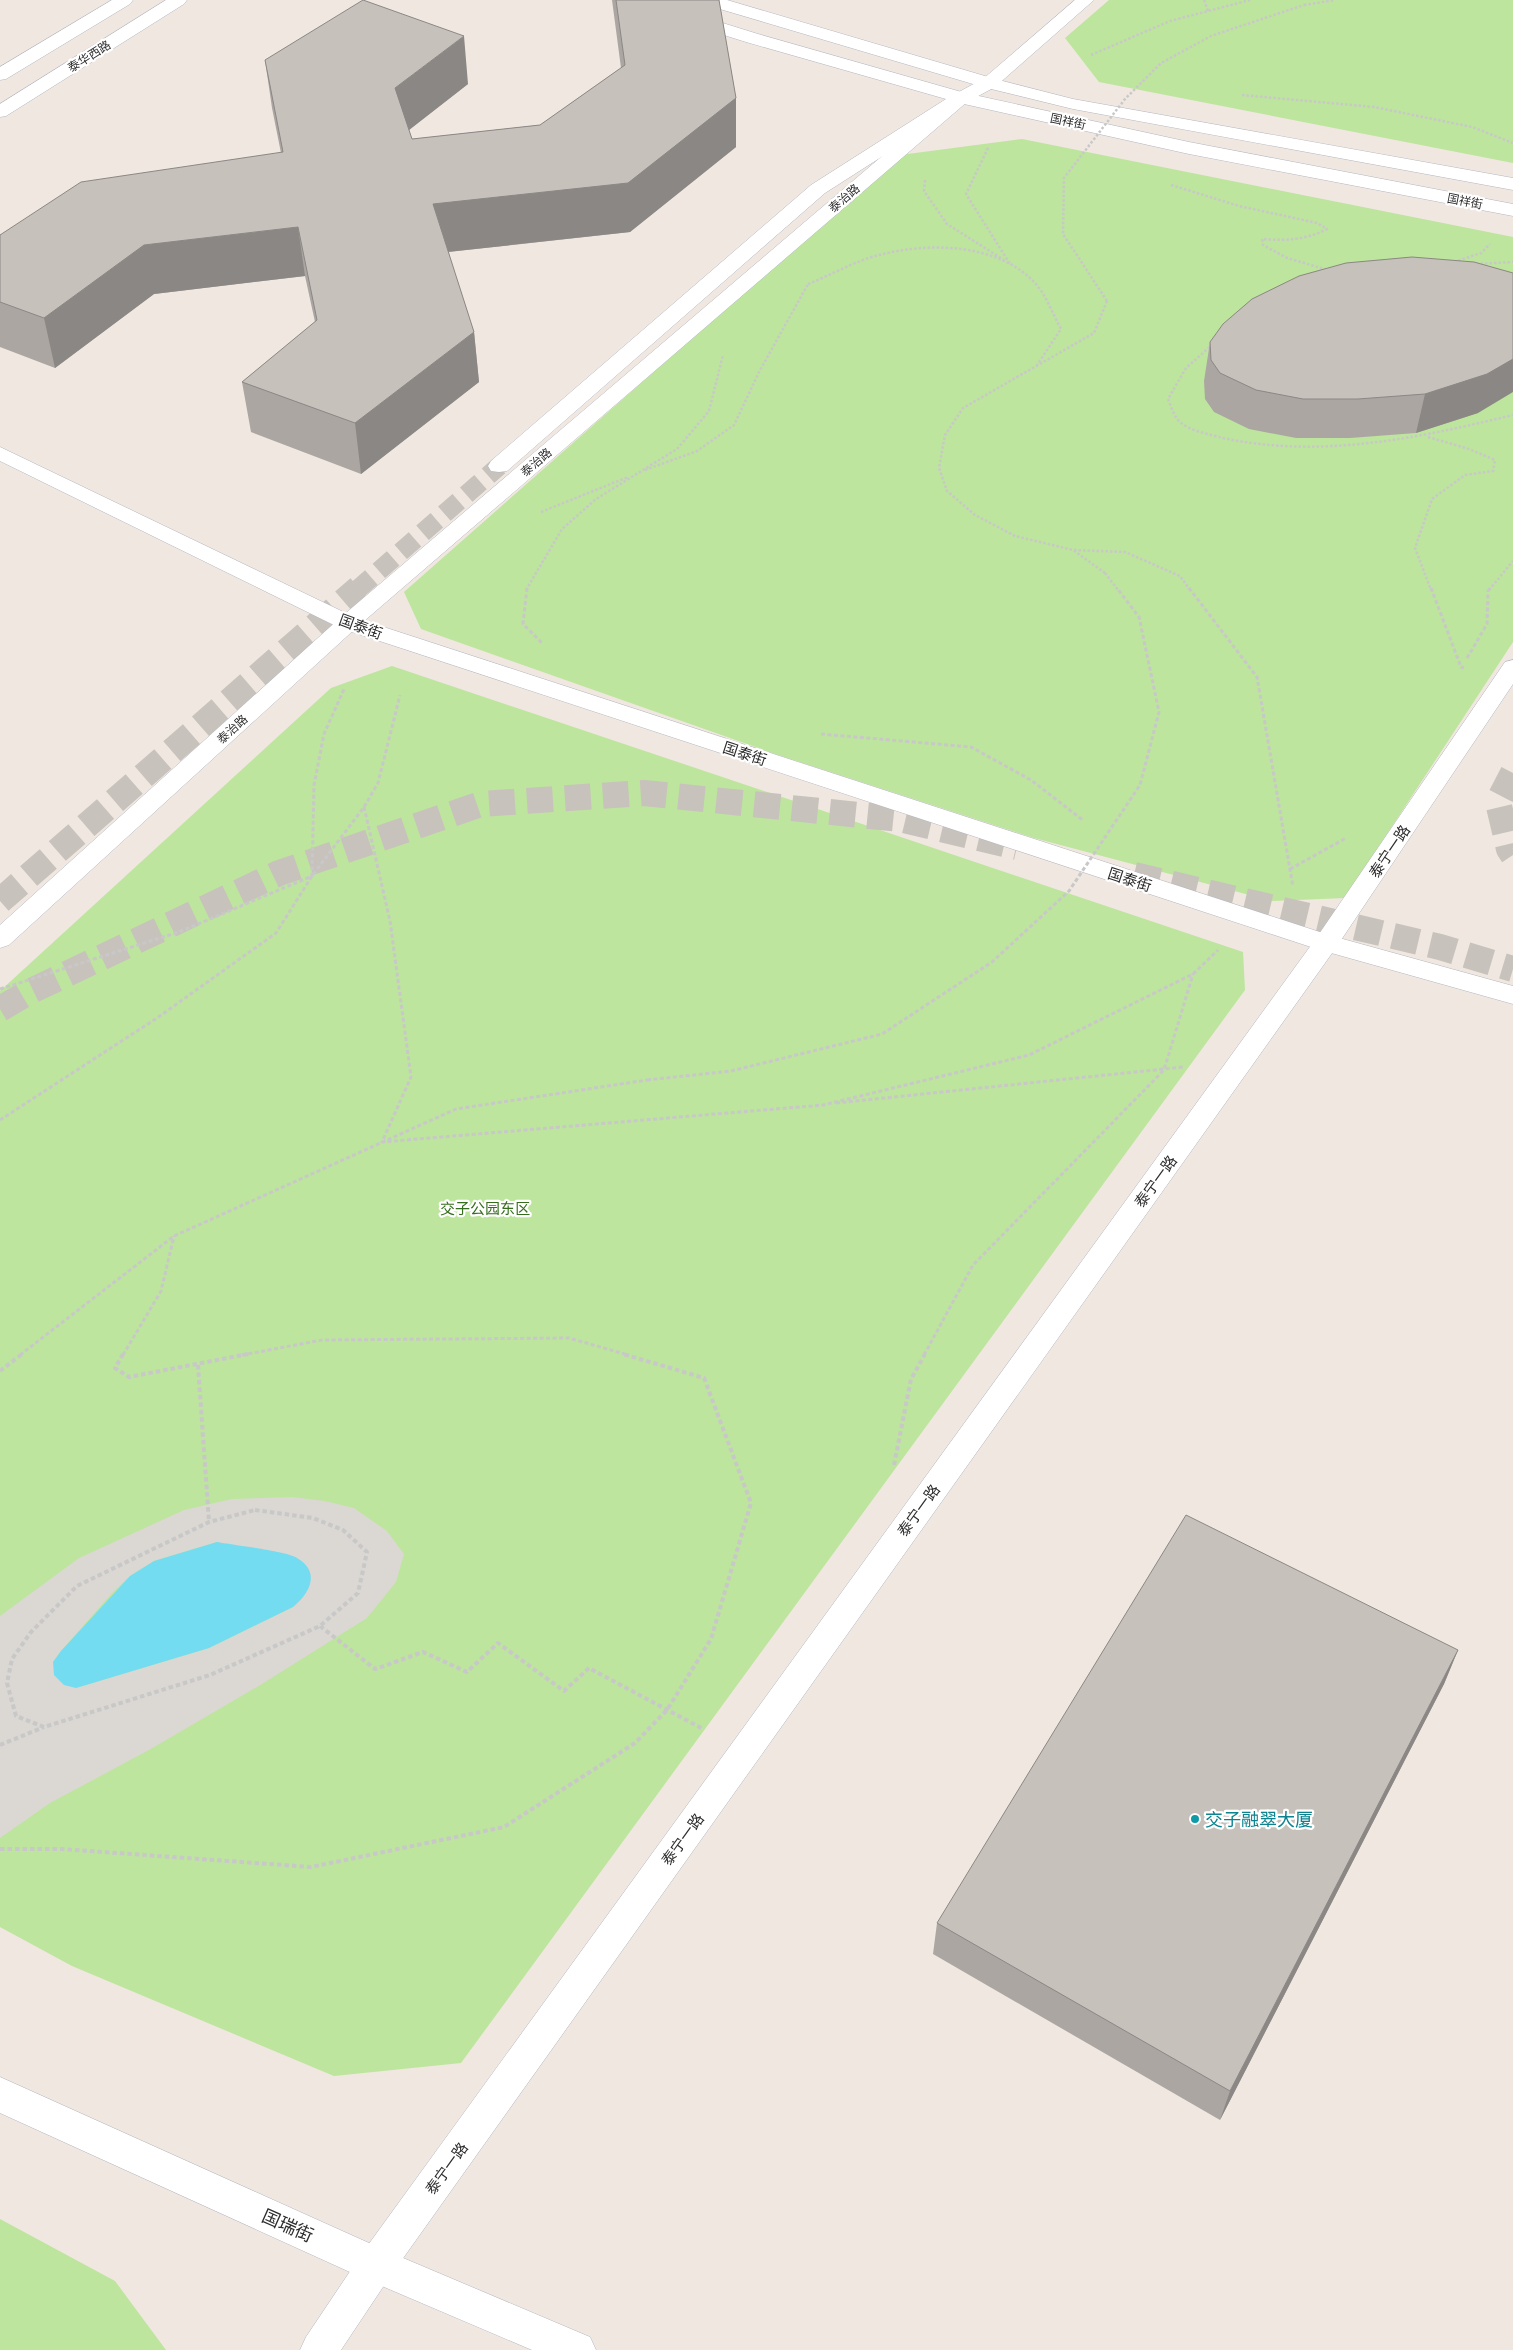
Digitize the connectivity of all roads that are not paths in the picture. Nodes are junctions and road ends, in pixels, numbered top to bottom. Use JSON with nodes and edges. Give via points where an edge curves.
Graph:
{"nodes":[{"id":1,"x":124,"y":0,"type":"edge"},
{"id":2,"x":178,"y":0,"type":"edge"},
{"id":3,"x":631,"y":0,"type":"edge"},
{"id":4,"x":709,"y":0,"type":"edge"},
{"id":5,"x":1085,"y":0,"type":"edge"},
{"id":6,"x":0,"y":75,"type":"edge"},
{"id":7,"x":990,"y":83,"type":"junction"},
{"id":8,"x":961,"y":98,"type":"junction"},
{"id":9,"x":0,"y":112,"type":"edge"},
{"id":10,"x":1513,"y":184,"type":"edge"},
{"id":11,"x":1513,"y":210,"type":"edge"},
{"id":12,"x":0,"y":453,"type":"edge"},
{"id":13,"x":499,"y":466,"type":"tunnel mouth"},
{"id":14,"x":348,"y":623,"type":"junction"},
{"id":15,"x":1513,"y":667,"type":"edge"},
{"id":16,"x":0,"y":939,"type":"edge"},
{"id":17,"x":1326,"y":943,"type":"junction"},
{"id":18,"x":1513,"y":995,"type":"edge"},
{"id":19,"x":0,"y":2096,"type":"edge"},
{"id":20,"x":376,"y":2265,"type":"junction"},
{"id":21,"x":319,"y":2350,"type":"edge"},
{"id":22,"x":577,"y":2350,"type":"edge"}],
"edges":[{"from":1,"to":6,"type":"street","name":"泰华西路"},
{"from":2,"to":9,"type":"street","name":"泰华西路"},
{"from":3,"to":8,"type":"street","name":"国祥街"},
{"from":4,"to":7,"type":"street","name":"国祥街"},
{"from":5,"to":7,"type":"street","name":"泰治路"},
{"from":7,"to":8,"type":"street","name":"泰治路"},
{"from":7,"to":10,"type":"street","name":"国祥街","via":[[1073,104]]},
{"from":8,"to":11,"type":"street","name":"国祥街","via":[[1189,148]]},
{"from":8,"to":13,"type":"street","via":[[818,188]]},
{"from":8,"to":14,"type":"street","name":"泰治路"},
{"from":12,"to":14,"type":"street","name":"国泰街"},
{"from":14,"to":16,"type":"street","name":"泰治路"},
{"from":14,"to":17,"type":"street","name":"国泰街"},
{"from":15,"to":17,"type":"street","name":"泰宁一路"},
{"from":17,"to":18,"type":"street","name":"国泰街"},
{"from":17,"to":20,"type":"street","name":"泰宁一路"},
{"from":19,"to":20,"type":"street","name":"国瑞街"},
{"from":20,"to":21,"type":"street","name":"泰宁一路"},
{"from":20,"to":22,"type":"street","name":"国瑞街"}]}
